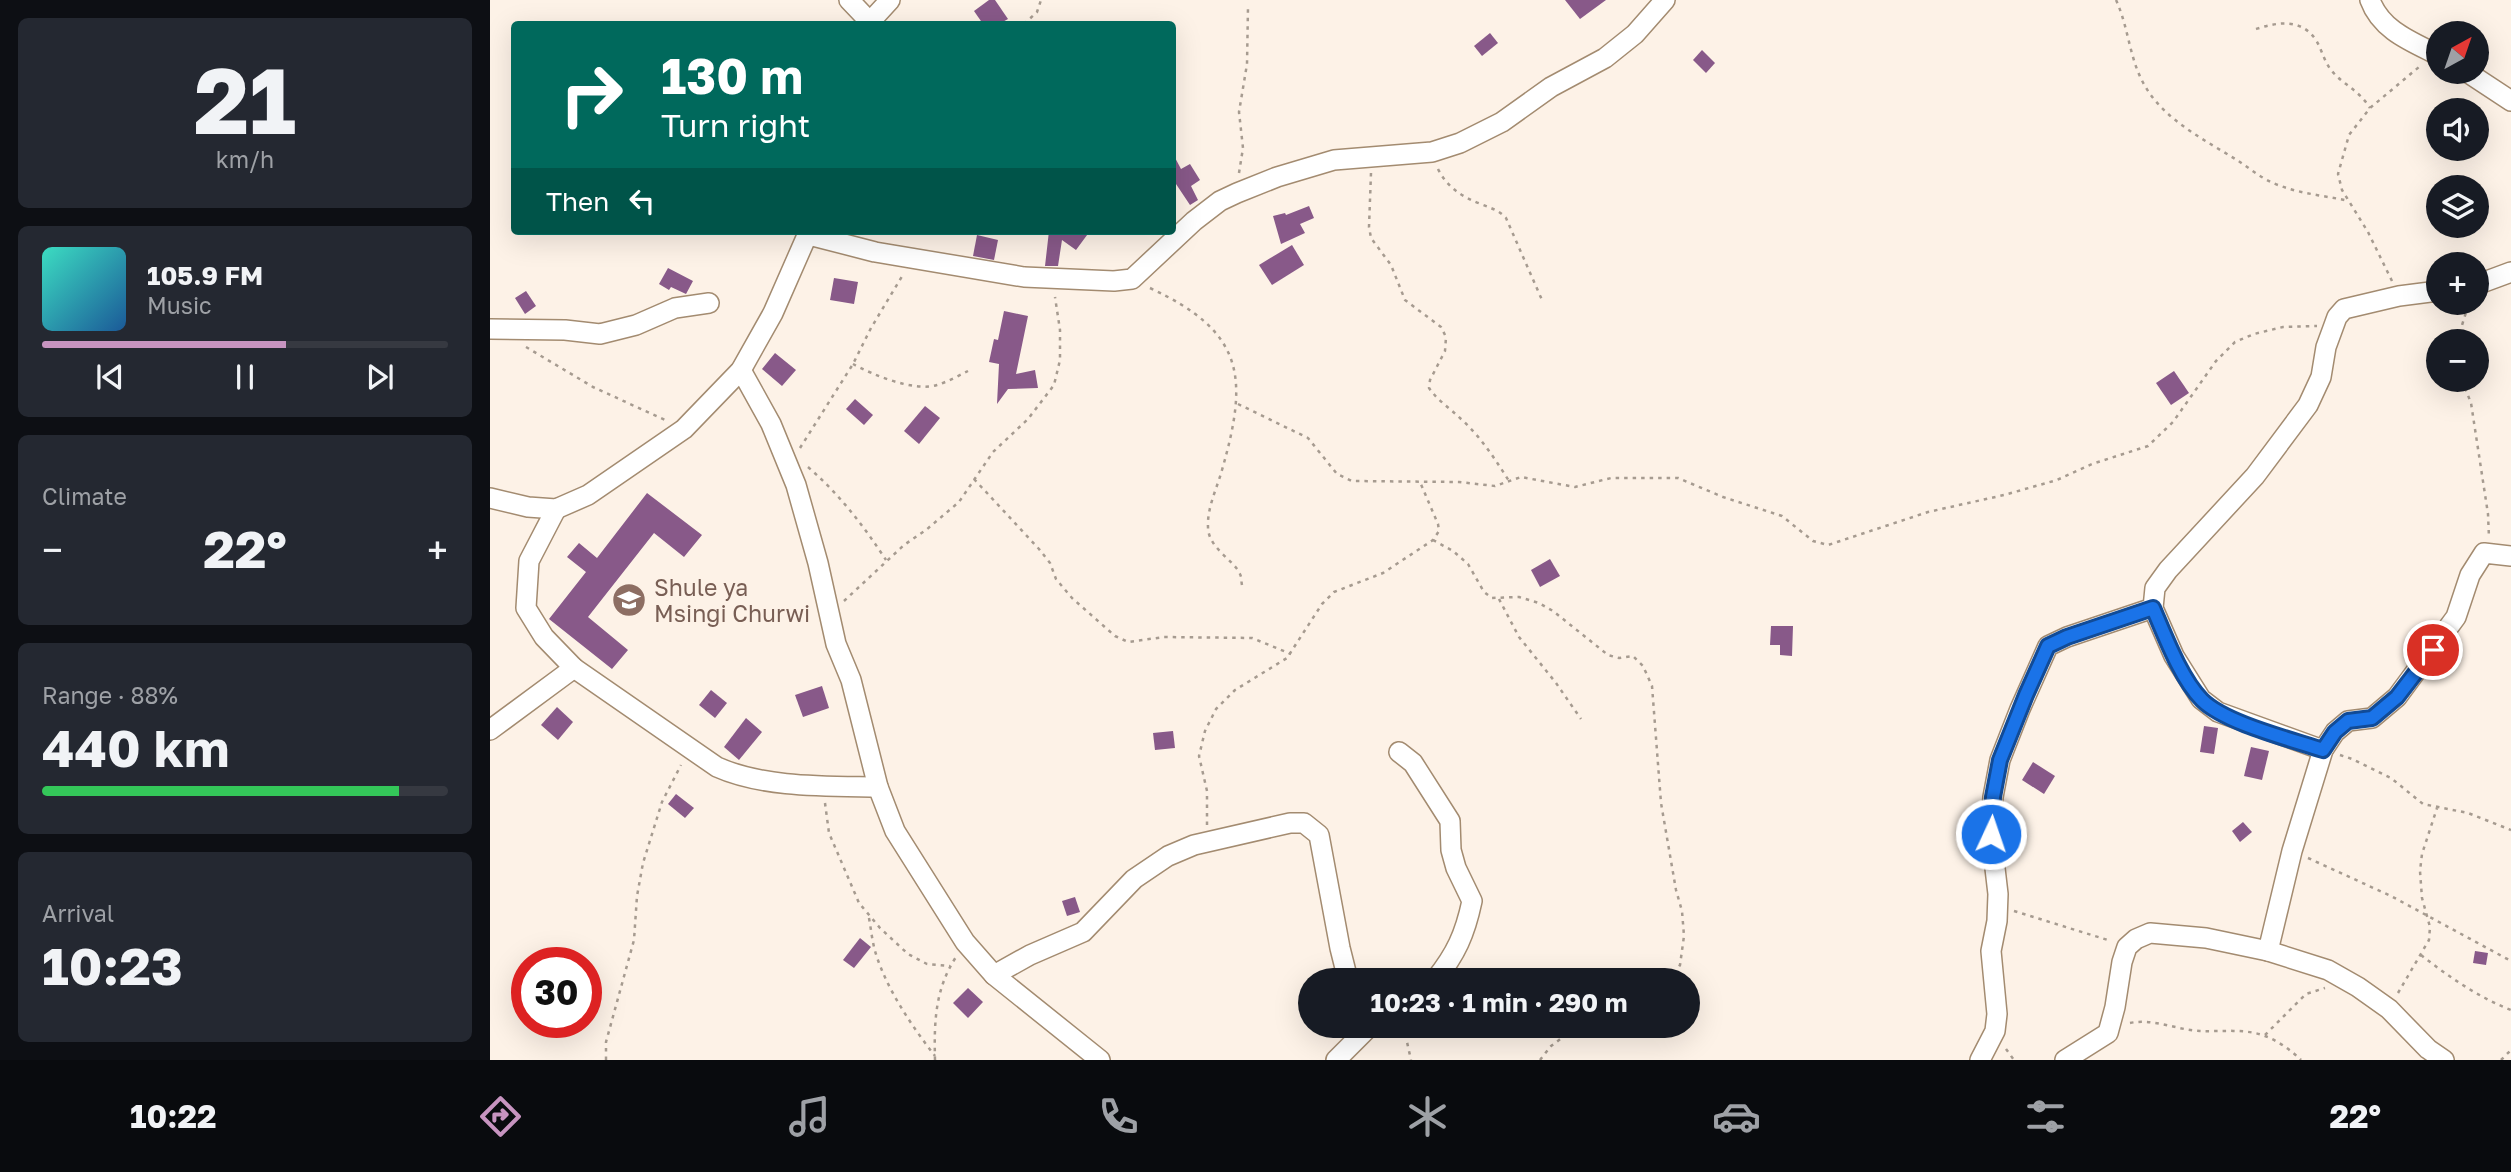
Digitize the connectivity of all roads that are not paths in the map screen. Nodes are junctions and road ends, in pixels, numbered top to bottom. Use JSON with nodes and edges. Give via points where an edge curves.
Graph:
{"nodes":[{"id":1,"x":849,"y":0,"type":"edge"},
{"id":2,"x":890,"y":0,"type":"edge"},
{"id":3,"x":1665,"y":0,"type":"edge"},
{"id":4,"x":2370,"y":0,"type":"edge"},
{"id":5,"x":867,"y":21,"type":"edge"},
{"id":6,"x":871,"y":21,"type":"edge"},
{"id":7,"x":2426,"y":49,"type":"edge"},
{"id":8,"x":2485,"y":84,"type":"edge"},
{"id":9,"x":2511,"y":101,"type":"edge"},
{"id":10,"x":808,"y":235,"type":"edge"},
{"id":11,"x":816,"y":235,"type":"edge"},
{"id":12,"x":2511,"y":272,"type":"edge"},
{"id":13,"x":2489,"y":280,"type":"edge"},
{"id":14,"x":2426,"y":293,"type":"edge"},
{"id":15,"x":709,"y":303,"type":"dead end"},
{"id":16,"x":493,"y":329,"type":"edge"},
{"id":17,"x":740,"y":370,"type":"junction"},
{"id":18,"x":490,"y":498,"type":"edge"},
{"id":19,"x":556,"y":509,"type":"junction"},
{"id":20,"x":2511,"y":556,"type":"edge"},
{"id":21,"x":2153,"y":608,"type":"junction"},
{"id":22,"x":574,"y":667,"type":"junction"},
{"id":23,"x":490,"y":730,"type":"edge"},
{"id":24,"x":2323,"y":750,"type":"junction"},
{"id":25,"x":1399,"y":752,"type":"dead end"},
{"id":26,"x":878,"y":787,"type":"junction"},
{"id":27,"x":2268,"y":951,"type":"junction"},
{"id":28,"x":1345,"y":968,"type":"edge"},
{"id":29,"x":1444,"y":968,"type":"edge"},
{"id":30,"x":994,"y":975,"type":"junction"},
{"id":31,"x":1357,"y":1038,"type":"edge"},
{"id":32,"x":1100,"y":1060,"type":"edge"},
{"id":33,"x":1336,"y":1060,"type":"edge"},
{"id":34,"x":1980,"y":1060,"type":"edge"},
{"id":35,"x":2065,"y":1060,"type":"edge"},
{"id":36,"x":2444,"y":1060,"type":"edge"}],
"edges":[{"from":1,"to":5,"type":"street"},
{"from":2,"to":6,"type":"street"},
{"from":3,"to":11,"type":"street","via":[[1635,34],[1605,58],[1551,87],[1502,122],[1432,152],[1334,160],[1237,193],[1195,221],[1132,279],[1024,277],[875,252]]},
{"from":4,"to":7,"type":"street","via":[[2385,25]]},
{"from":8,"to":9,"type":"street"},
{"from":10,"to":17,"type":"street"},
{"from":12,"to":13,"type":"street"},
{"from":14,"to":21,"type":"street","via":[[2344,309],[2337,317],[2308,405],[2255,476],[2168,570],[2155,588]]},
{"from":15,"to":16,"type":"street","via":[[675,308],[600,334]]},
{"from":17,"to":19,"type":"street","via":[[684,429],[588,495]]},
{"from":17,"to":26,"type":"street","via":[[792,461],[836,643],[859,708]]},
{"from":18,"to":19,"type":"street"},
{"from":19,"to":22,"type":"street","via":[[529,561],[526,608],[544,637]]},
{"from":20,"to":24,"type":"street","via":[[2484,553],[2466,585],[2456,617],[2397,697],[2372,718],[2348,721]]},
{"from":21,"to":24,"type":"street","via":[[2174,656],[2201,699],[2218,712]]},
{"from":21,"to":34,"type":"street","via":[[2048,646],[2000,760],[1991,834],[1997,906],[1991,951],[1997,1014],[1995,1031]]},
{"from":22,"to":23,"type":"street"},
{"from":22,"to":26,"type":"street","via":[[733,774],[822,786]]},
{"from":24,"to":27,"type":"street"},
{"from":25,"to":29,"type":"street","via":[[1413,763],[1450,821],[1451,850],[1472,901],[1462,940]]},
{"from":26,"to":30,"type":"street","via":[[895,831],[965,942]]},
{"from":27,"to":35,"type":"street","via":[[2206,938],[2150,933],[2136,939],[2127,947],[2122,962],[2108,1033]]},
{"from":27,"to":36,"type":"street","via":[[2348,981],[2389,1009]]},
{"from":28,"to":30,"type":"street","via":[[1319,835],[1304,823],[1290,822],[1168,856],[1134,879],[1083,932]]},
{"from":30,"to":32,"type":"street"},
{"from":31,"to":33,"type":"street"}]}
